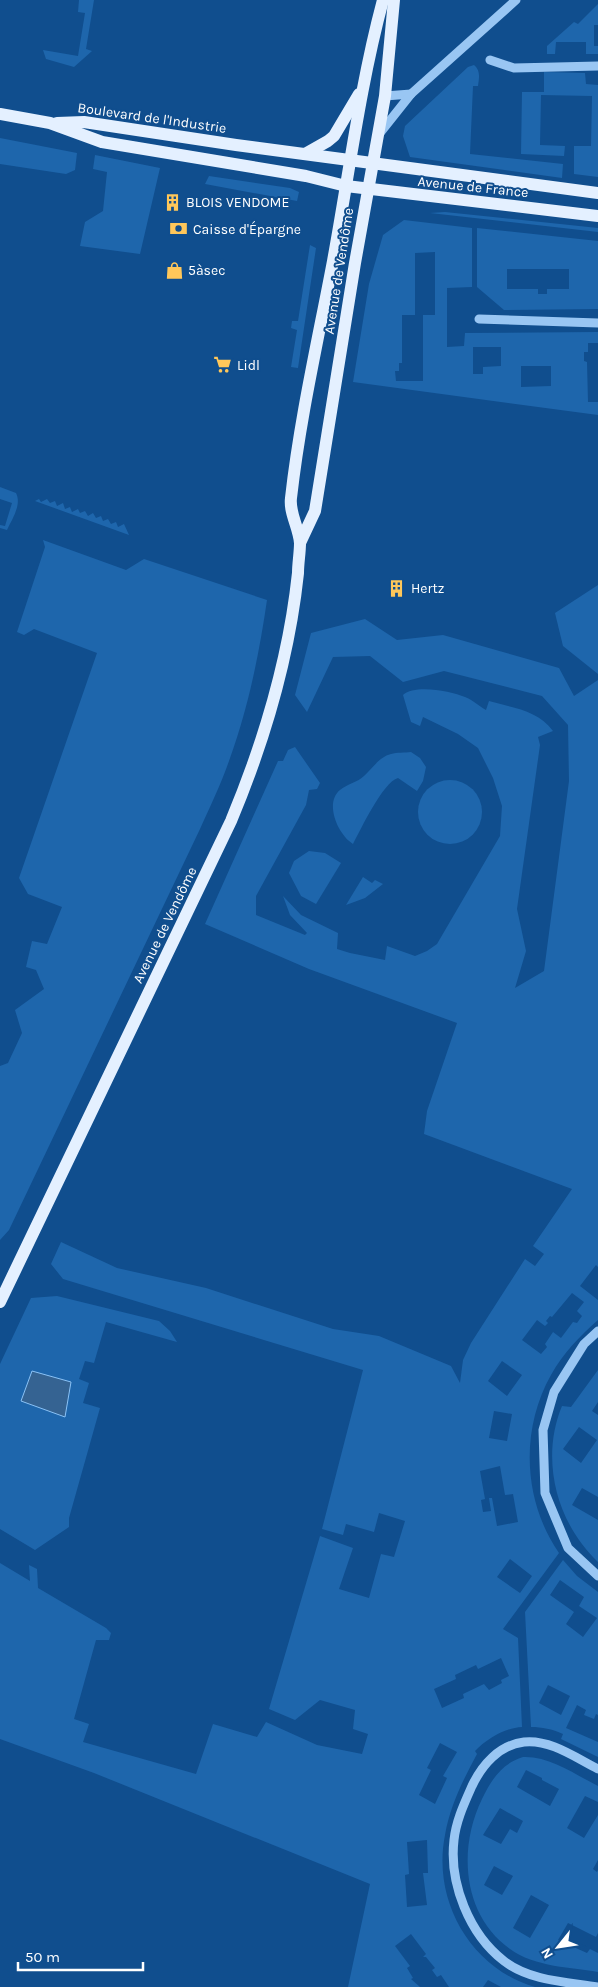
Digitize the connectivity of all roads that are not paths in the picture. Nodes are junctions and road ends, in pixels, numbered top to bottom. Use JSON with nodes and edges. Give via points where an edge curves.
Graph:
{"nodes":[{"id":1,"x":383,"y":0,"type":"edge"},
{"id":2,"x":394,"y":0,"type":"edge"},
{"id":3,"x":516,"y":0,"type":"edge"},
{"id":4,"x":490,"y":60,"type":"dead end"},
{"id":5,"x":598,"y":66,"type":"edge"},
{"id":6,"x":362,"y":88,"type":"junction"},
{"id":7,"x":410,"y":94,"type":"junction"},
{"id":8,"x":385,"y":96,"type":"junction"},
{"id":9,"x":0,"y":114,"type":"edge"},
{"id":10,"x":50,"y":123,"type":"junction"},
{"id":11,"x":378,"y":135,"type":"junction"},
{"id":12,"x":305,"y":154,"type":"junction"},
{"id":13,"x":350,"y":160,"type":"junction"},
{"id":14,"x":373,"y":163,"type":"junction"},
{"id":15,"x":346,"y":186,"type":"junction"},
{"id":16,"x":368,"y":190,"type":"junction"},
{"id":17,"x":598,"y":193,"type":"edge"},
{"id":18,"x":598,"y":216,"type":"edge"},
{"id":19,"x":479,"y":319,"type":"dead end"},
{"id":20,"x":598,"y":323,"type":"edge"},
{"id":21,"x":300,"y":543,"type":"junction"},
{"id":22,"x":0,"y":1302,"type":"edge"},
{"id":23,"x":598,"y":1331,"type":"edge"},
{"id":24,"x":598,"y":1576,"type":"edge"},
{"id":25,"x":598,"y":1769,"type":"edge"},
{"id":26,"x":598,"y":1987,"type":"edge"}],
"edges":[{"from":1,"to":6,"type":"main road","name":"Avenue de Vendôme"},
{"from":2,"to":8,"type":"main road","name":"Avenue de Vendôme"},
{"from":3,"to":7,"type":"street"},
{"from":4,"to":5,"type":"street","via":[[514,68]]},
{"from":6,"to":12,"type":"main road","via":[[334,136]]},
{"from":6,"to":13,"type":"main road","name":"Avenue de Vendôme"},
{"from":7,"to":8,"type":"street"},
{"from":7,"to":11,"type":"street"},
{"from":8,"to":11,"type":"main road","name":"Avenue de Vendôme"},
{"from":9,"to":10,"type":"main road"},
{"from":10,"to":12,"type":"main road","name":"Boulevard de l'Industrie","via":[[84,122]]},
{"from":10,"to":15,"type":"main road","name":"Boulevard de l'Industrie","via":[[102,142],[306,176]]},
{"from":11,"to":14,"type":"main road","name":"Avenue de Vendôme"},
{"from":12,"to":13,"type":"main road","name":"Boulevard de l'Industrie"},
{"from":13,"to":14,"type":"main road","name":"Boulevard de l'Industrie"},
{"from":13,"to":15,"type":"main road","name":"Avenue de Vendôme"},
{"from":14,"to":16,"type":"main road","name":"Avenue de Vendôme"},
{"from":14,"to":17,"type":"main road","name":"Avenue de France"},
{"from":15,"to":16,"type":"main road","name":"Avenue de France"},
{"from":15,"to":21,"type":"main road","name":"Avenue de Vendôme","via":[[304,409],[291,501]]},
{"from":16,"to":18,"type":"main road","name":"Avenue de France"},
{"from":16,"to":21,"type":"main road","name":"Avenue de Vendôme","via":[[315,511]]},
{"from":19,"to":20,"type":"street"},
{"from":21,"to":22,"type":"main road","name":"Avenue de Vendôme","via":[[294,602],[270,712],[232,821]]},
{"from":23,"to":24,"type":"street","via":[[584,1344],[554,1392],[542,1430],[545,1493],[568,1548]]},
{"from":25,"to":26,"type":"street","via":[[540,1743],[525,1742],[511,1746],[497,1753],[475,1779],[460,1811],[454,1840],[454,1868],[461,1896],[470,1920],[484,1942],[505,1962],[525,1973]]}]}
